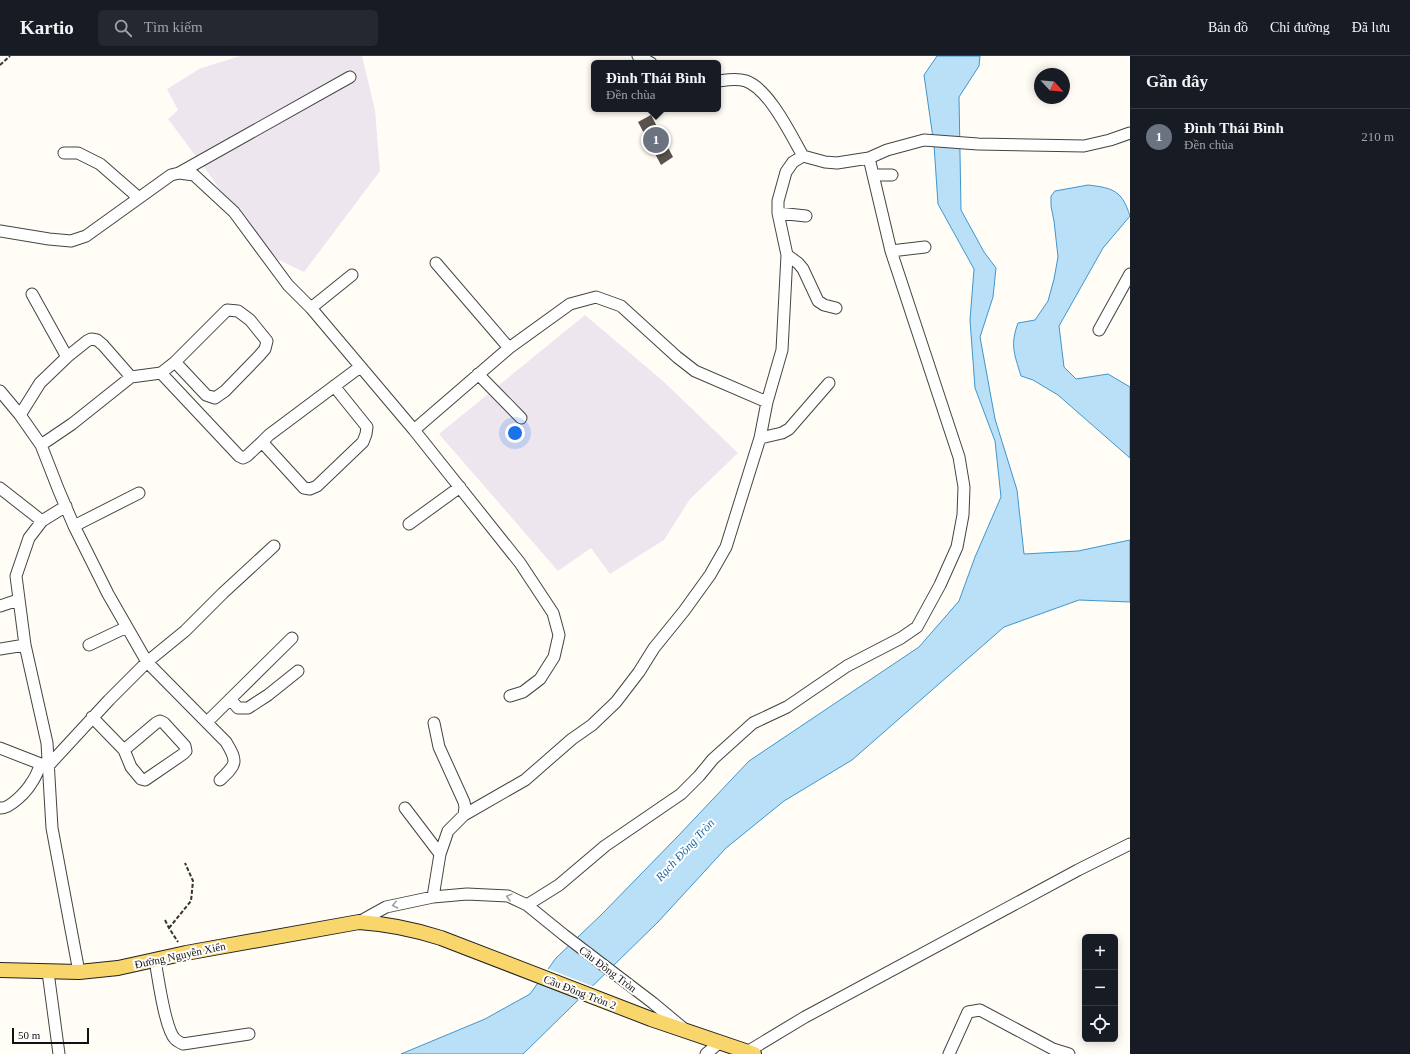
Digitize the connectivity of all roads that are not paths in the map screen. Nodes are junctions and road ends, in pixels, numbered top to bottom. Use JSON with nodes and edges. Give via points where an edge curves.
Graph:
{"nodes":[{"id":1,"x":350,"y":77,"type":"dead end"},
{"id":2,"x":721,"y":81,"type":"edge"},
{"id":3,"x":1130,"y":133,"type":"edge"},
{"id":4,"x":64,"y":153,"type":"dead end"},
{"id":5,"x":803,"y":156,"type":"junction"},
{"id":6,"x":869,"y":158,"type":"junction"},
{"id":7,"x":180,"y":173,"type":"junction"},
{"id":8,"x":873,"y":175,"type":"junction"},
{"id":9,"x":892,"y":175,"type":"dead end"},
{"id":10,"x":139,"y":198,"type":"junction"},
{"id":11,"x":778,"y":213,"type":"junction"},
{"id":12,"x":806,"y":216,"type":"dead end"},
{"id":13,"x":0,"y":231,"type":"edge"},
{"id":14,"x":925,"y":247,"type":"dead end"},
{"id":15,"x":891,"y":251,"type":"junction"},
{"id":16,"x":787,"y":255,"type":"junction"},
{"id":17,"x":436,"y":263,"type":"dead end"},
{"id":18,"x":1130,"y":274,"type":"edge"},
{"id":19,"x":352,"y":275,"type":"dead end"},
{"id":20,"x":32,"y":294,"type":"dead end"},
{"id":21,"x":311,"y":308,"type":"junction"},
{"id":22,"x":836,"y":308,"type":"dead end"},
{"id":23,"x":1099,"y":330,"type":"dead end"},
{"id":24,"x":509,"y":348,"type":"junction"},
{"id":25,"x":67,"y":357,"type":"junction"},
{"id":26,"x":175,"y":362,"type":"junction"},
{"id":27,"x":360,"y":367,"type":"junction"},
{"id":28,"x":161,"y":373,"type":"junction"},
{"id":29,"x":478,"y":374,"type":"junction"},
{"id":30,"x":131,"y":377,"type":"junction"},
{"id":31,"x":828,"y":383,"type":"dead end"},
{"id":32,"x":334,"y":386,"type":"junction"},
{"id":33,"x":0,"y":391,"type":"edge"},
{"id":34,"x":767,"y":402,"type":"junction"},
{"id":35,"x":20,"y":415,"type":"junction"},
{"id":36,"x":521,"y":418,"type":"dead end"},
{"id":37,"x":414,"y":430,"type":"junction"},
{"id":38,"x":760,"y":438,"type":"junction"},
{"id":39,"x":262,"y":442,"type":"junction"},
{"id":40,"x":41,"y":445,"type":"junction"},
{"id":41,"x":0,"y":488,"type":"edge"},
{"id":42,"x":460,"y":488,"type":"junction"},
{"id":43,"x":139,"y":493,"type":"dead end"},
{"id":44,"x":66,"y":506,"type":"junction"},
{"id":45,"x":42,"y":521,"type":"junction"},
{"id":46,"x":409,"y":524,"type":"dead end"},
{"id":47,"x":74,"y":526,"type":"junction"},
{"id":48,"x":274,"y":546,"type":"dead end"},
{"id":49,"x":18,"y":600,"type":"junction"},
{"id":50,"x":0,"y":606,"type":"edge"},
{"id":51,"x":127,"y":626,"type":"junction"},
{"id":52,"x":292,"y":638,"type":"dead end"},
{"id":53,"x":25,"y":645,"type":"junction"},
{"id":54,"x":89,"y":645,"type":"dead end"},
{"id":55,"x":0,"y":649,"type":"edge"},
{"id":56,"x":147,"y":662,"type":"junction"},
{"id":57,"x":298,"y":671,"type":"dead end"},
{"id":58,"x":510,"y":696,"type":"dead end"},
{"id":59,"x":230,"y":699,"type":"junction"},
{"id":60,"x":92,"y":717,"type":"junction"},
{"id":61,"x":207,"y":722,"type":"junction"},
{"id":62,"x":434,"y":723,"type":"dead end"},
{"id":63,"x":0,"y":748,"type":"edge"},
{"id":64,"x":124,"y":750,"type":"junction"},
{"id":65,"x":45,"y":765,"type":"junction"},
{"id":66,"x":220,"y":780,"type":"dead end"},
{"id":67,"x":0,"y":808,"type":"edge"},
{"id":68,"x":405,"y":808,"type":"dead end"},
{"id":69,"x":464,"y":815,"type":"junction"},
{"id":70,"x":1130,"y":844,"type":"edge"},
{"id":71,"x":440,"y":854,"type":"junction"},
{"id":72,"x":433,"y":897,"type":"junction"},
{"id":73,"x":527,"y":905,"type":"junction"},
{"id":74,"x":359,"y":922,"type":"junction"},
{"id":75,"x":564,"y":935,"type":"joint"},
{"id":76,"x":155,"y":960,"type":"junction"},
{"id":77,"x":509,"y":965,"type":"joint"},
{"id":78,"x":0,"y":970,"type":"edge"},
{"id":79,"x":48,"y":972,"type":"junction"},
{"id":80,"x":79,"y":972,"type":"junction"},
{"id":81,"x":688,"y":1032,"type":"junction"},
{"id":82,"x":249,"y":1034,"type":"dead end"},
{"id":83,"x":720,"y":1042,"type":"junction"},
{"id":84,"x":744,"y":1052,"type":"edge"},
{"id":85,"x":1057,"y":1052,"type":"edge"},
{"id":86,"x":59,"y":1054,"type":"edge"},
{"id":87,"x":706,"y":1054,"type":"edge"},
{"id":88,"x":949,"y":1054,"type":"edge"},
{"id":89,"x":1069,"y":1054,"type":"edge"}],
"edges":[{"from":1,"to":7,"type":"street"},
{"from":2,"to":5,"type":"street","via":[[746,81],[756,87],[777,111]]},
{"from":3,"to":6,"type":"street","via":[[1084,146],[924,140],[887,150]]},
{"from":4,"to":10,"type":"street","via":[[78,153],[100,164]]},
{"from":5,"to":6,"type":"street","via":[[837,163]]},
{"from":5,"to":11,"type":"street","via":[[793,162],[786,172],[778,201]]},
{"from":6,"to":8,"type":"street"},
{"from":7,"to":10,"type":"street","via":[[171,175]]},
{"from":7,"to":21,"type":"street","via":[[194,175],[234,212],[288,285]]},
{"from":8,"to":9,"type":"street"},
{"from":8,"to":15,"type":"street"},
{"from":10,"to":13,"type":"street","via":[[86,236],[71,241]]},
{"from":11,"to":12,"type":"street"},
{"from":11,"to":16,"type":"street"},
{"from":14,"to":15,"type":"street"},
{"from":15,"to":73,"type":"street","via":[[957,450],[964,487],[963,515],[957,547],[930,603],[916,627],[901,638],[847,666],[787,707],[753,723],[713,759],[681,794],[605,846],[559,885]]},
{"from":16,"to":22,"type":"street","via":[[803,269],[818,302]]},
{"from":16,"to":34,"type":"street","via":[[782,350]]},
{"from":17,"to":24,"type":"street"},
{"from":18,"to":23,"type":"street"},
{"from":19,"to":21,"type":"street"},
{"from":20,"to":25,"type":"street"},
{"from":21,"to":27,"type":"street"},
{"from":24,"to":29,"type":"street"},
{"from":24,"to":34,"type":"street","via":[[570,304],[596,297],[621,306],[695,371]]},
{"from":25,"to":30,"type":"street","via":[[87,341],[97,340]]},
{"from":25,"to":35,"type":"street","via":[[40,383]]},
{"from":26,"to":26,"type":"street","via":[[228,310],[238,311],[250,320],[267,341],[259,356],[215,398],[206,395]]},
{"from":26,"to":28,"type":"street"},
{"from":27,"to":32,"type":"street"},
{"from":27,"to":37,"type":"street"},
{"from":28,"to":30,"type":"street"},
{"from":28,"to":39,"type":"street","via":[[239,456],[247,456]]},
{"from":29,"to":36,"type":"street"},
{"from":29,"to":37,"type":"street"},
{"from":30,"to":40,"type":"street"},
{"from":31,"to":38,"type":"street","via":[[789,429],[782,434]]},
{"from":32,"to":39,"type":"street"},
{"from":32,"to":39,"type":"street","via":[[366,427],[366,434],[363,442],[316,486],[304,488]]},
{"from":33,"to":35,"type":"street"},
{"from":34,"to":38,"type":"street"},
{"from":35,"to":40,"type":"street"},
{"from":37,"to":42,"type":"street"},
{"from":38,"to":69,"type":"street","via":[[726,548],[710,575],[616,702],[525,780]]},
{"from":40,"to":44,"type":"street"},
{"from":41,"to":45,"type":"street"},
{"from":42,"to":46,"type":"street"},
{"from":42,"to":58,"type":"street","via":[[520,563],[554,613],[559,635],[554,657],[540,679],[523,692]]},
{"from":43,"to":47,"type":"street"},
{"from":44,"to":45,"type":"street"},
{"from":44,"to":47,"type":"street"},
{"from":45,"to":49,"type":"street","via":[[29,538],[16,576]]},
{"from":47,"to":51,"type":"street"},
{"from":48,"to":56,"type":"street","via":[[184,631]]},
{"from":49,"to":50,"type":"street"},
{"from":49,"to":53,"type":"street"},
{"from":51,"to":54,"type":"street"},
{"from":51,"to":56,"type":"street"},
{"from":52,"to":59,"type":"street"},
{"from":53,"to":55,"type":"street"},
{"from":53,"to":65,"type":"street","via":[[45,736]]},
{"from":56,"to":60,"type":"street"},
{"from":56,"to":61,"type":"street"},
{"from":57,"to":59,"type":"street","via":[[248,708],[238,708]]},
{"from":59,"to":61,"type":"street"},
{"from":60,"to":64,"type":"street"},
{"from":60,"to":65,"type":"street"},
{"from":61,"to":66,"type":"street","via":[[226,742],[234,755],[231,769]]},
{"from":62,"to":69,"type":"street","via":[[439,747],[466,807]]},
{"from":63,"to":65,"type":"street"},
{"from":64,"to":64,"type":"street","via":[[131,767],[140,779],[145,780],[186,751],[185,746],[160,721]]},
{"from":65,"to":67,"type":"street","via":[[16,800]]},
{"from":65,"to":80,"type":"street","via":[[52,828]]},
{"from":68,"to":71,"type":"street"},
{"from":69,"to":71,"type":"street","via":[[448,832]]},
{"from":70,"to":84,"type":"street"},
{"from":71,"to":72,"type":"street"},
{"from":73,"to":72,"type":"street","name":"Đường Nguyễn Xiển","one_way":true,"via":[[508,896],[468,894]]},
{"from":72,"to":74,"type":"street","name":"Đường Nguyễn Xiển","one_way":true,"via":[[386,907]]},
{"from":73,"to":75,"type":"street","name":"Đường Nguyễn Xiển"},
{"from":74,"to":76,"type":"main road","name":"Đường Nguyễn Xiển"},
{"from":74,"to":77,"type":"main road","name":"Đường Nguyễn Xiển","via":[[413,929]]},
{"from":75,"to":81,"type":"street","name":"Cầu Đồng Tròn"},
{"from":76,"to":80,"type":"main road","name":"Đường Nguyễn Xiển","via":[[118,968]]},
{"from":76,"to":82,"type":"street","via":[[161,998],[175,1040],[183,1044]]},
{"from":77,"to":81,"type":"main road","name":"Cầu Đồng Tròn 2"},
{"from":78,"to":79,"type":"main road","name":"Đường Nguyễn Xiển"},
{"from":79,"to":80,"type":"main road","name":"Đường Nguyễn Xiển"},
{"from":79,"to":86,"type":"street"},
{"from":81,"to":83,"type":"main road"},
{"from":83,"to":84,"type":"main road"},
{"from":83,"to":87,"type":"street"},
{"from":85,"to":88,"type":"street","via":[[980,1010],[968,1012]]},
{"from":85,"to":89,"type":"street"}]}
